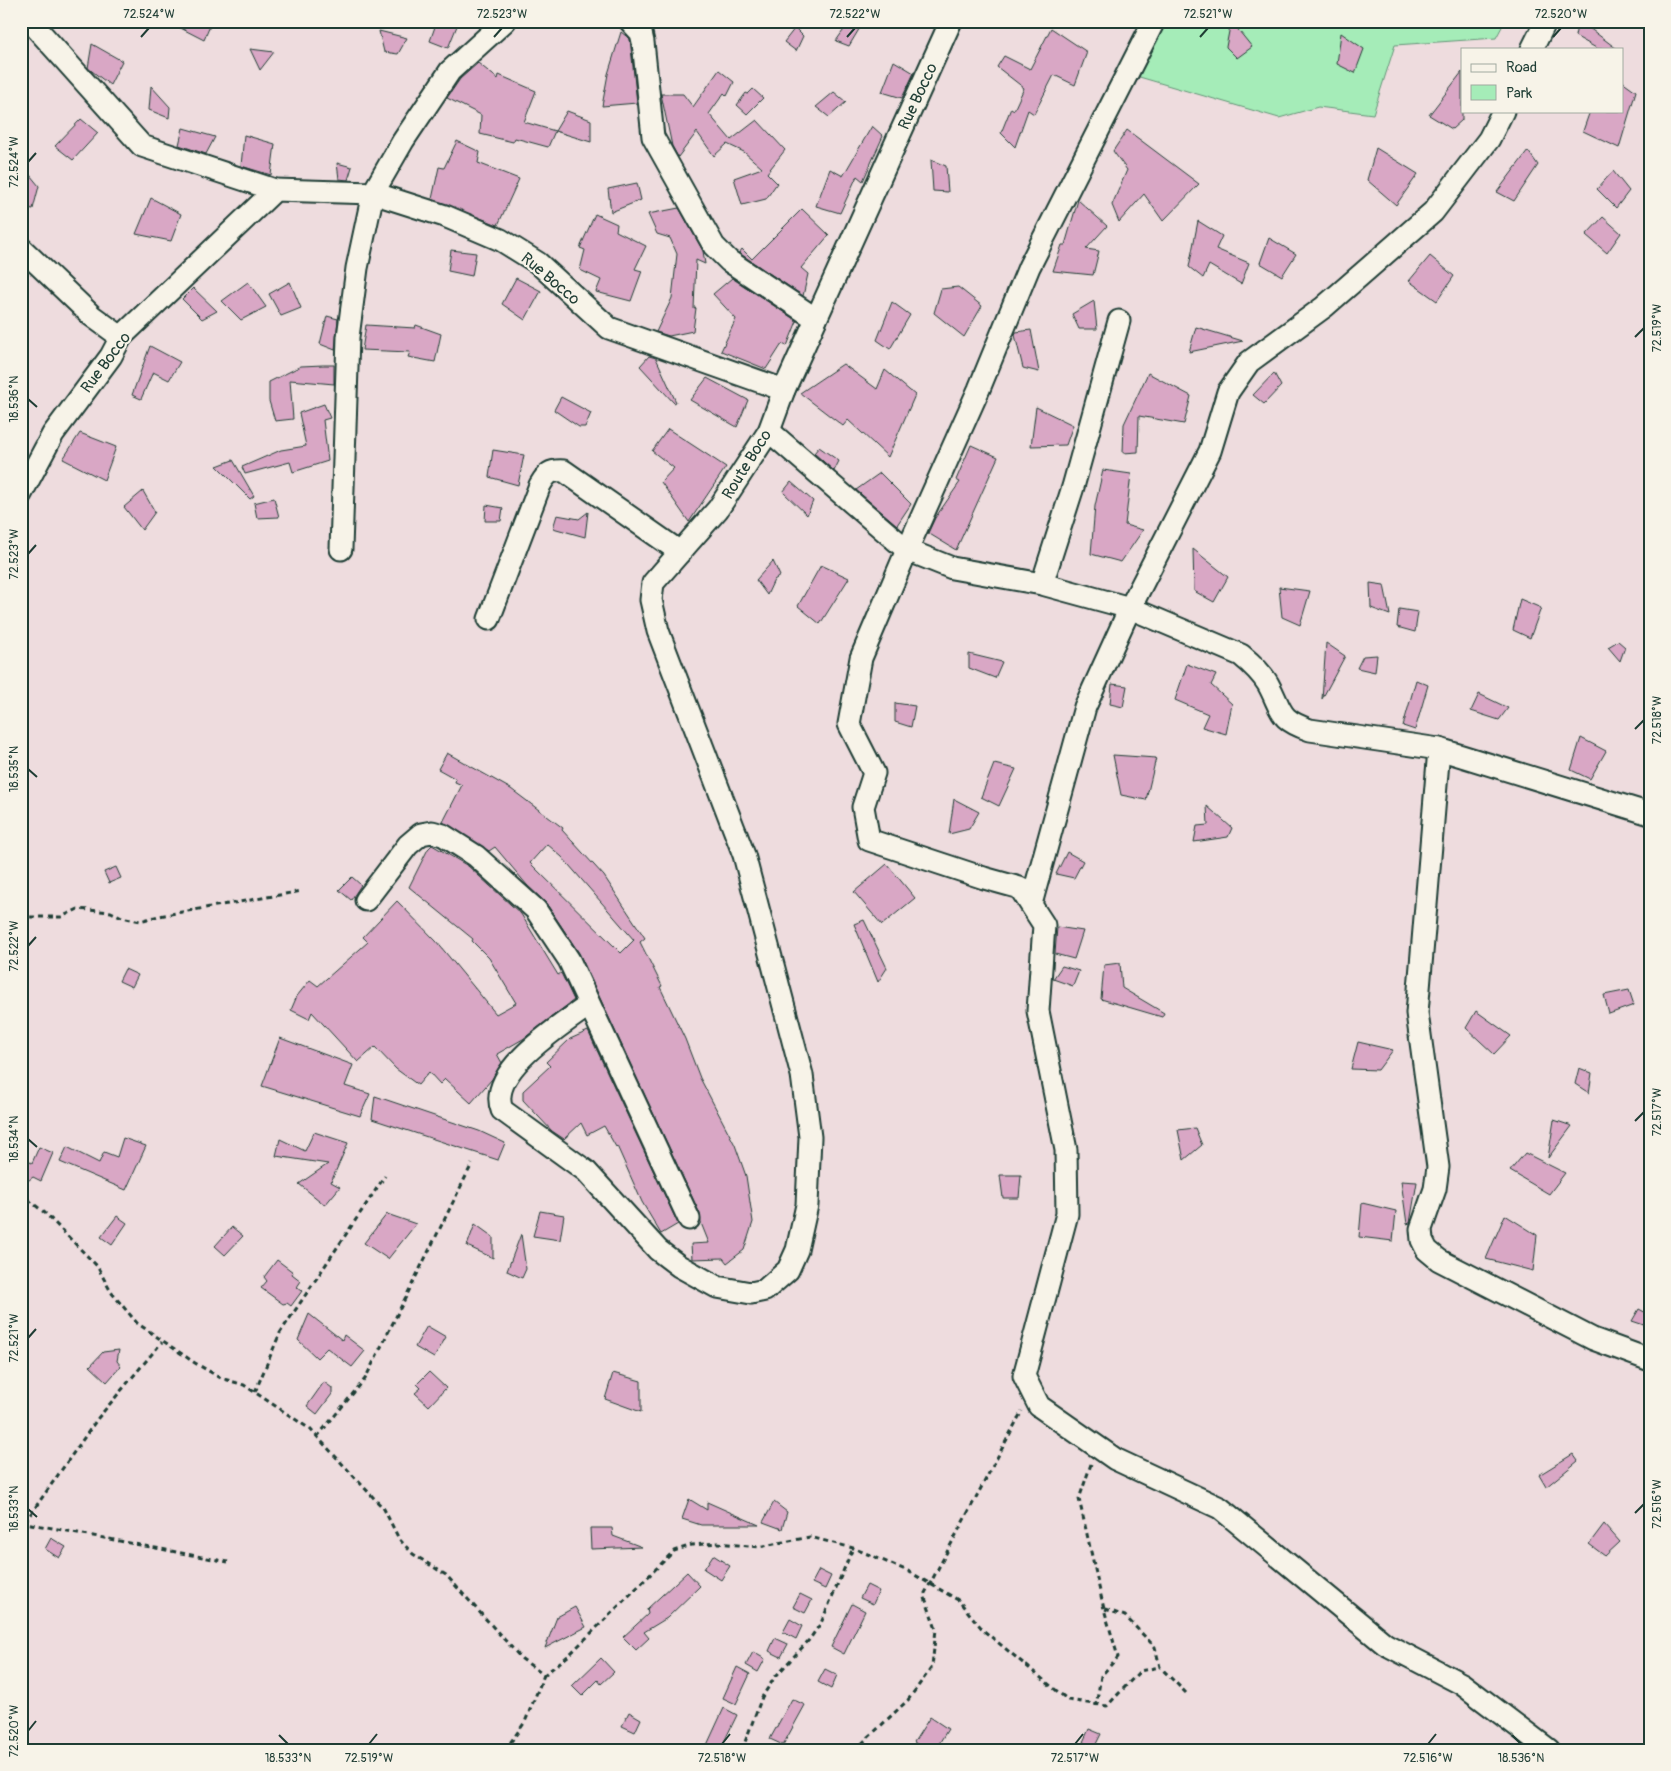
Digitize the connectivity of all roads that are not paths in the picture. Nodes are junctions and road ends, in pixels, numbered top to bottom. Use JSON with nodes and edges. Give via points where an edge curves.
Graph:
{"nodes":[{"id":1,"x":30,"y":21,"type":"edge"},
{"id":2,"x":505,"y":21,"type":"edge"},
{"id":3,"x":630,"y":21,"type":"edge"},
{"id":4,"x":951,"y":21,"type":"edge"},
{"id":5,"x":1154,"y":21,"type":"edge"},
{"id":6,"x":1546,"y":21,"type":"edge"},
{"id":7,"x":1532,"y":48,"type":"edge"},
{"id":8,"x":1502,"y":112,"type":"edge"},
{"id":9,"x":275,"y":190,"type":"junction"},
{"id":10,"x":373,"y":193,"type":"junction"},
{"id":11,"x":21,"y":248,"type":"edge"},
{"id":12,"x":816,"y":319,"type":"junction"},
{"id":13,"x":1119,"y":321,"type":"dead end"},
{"id":14,"x":121,"y":337,"type":"junction"},
{"id":15,"x":784,"y":390,"type":"junction"},
{"id":16,"x":769,"y":432,"type":"junction"},
{"id":17,"x":21,"y":494,"type":"edge"},
{"id":18,"x":341,"y":549,"type":"dead end"},
{"id":19,"x":907,"y":550,"type":"junction"},
{"id":20,"x":680,"y":552,"type":"junction"},
{"id":21,"x":1042,"y":584,"type":"junction"},
{"id":22,"x":1130,"y":608,"type":"junction"},
{"id":23,"x":489,"y":619,"type":"dead end"},
{"id":24,"x":1440,"y":749,"type":"junction"},
{"id":25,"x":1650,"y":814,"type":"edge"},
{"id":26,"x":366,"y":900,"type":"dead end"},
{"id":27,"x":1031,"y":904,"type":"junction"},
{"id":28,"x":589,"y":1005,"type":"junction"},
{"id":29,"x":690,"y":1219,"type":"dead end"},
{"id":30,"x":1650,"y":1360,"type":"edge"},
{"id":31,"x":1549,"y":1750,"type":"edge"}],
"edges":[{"from":1,"to":9,"type":"street","via":[[142,146]]},
{"from":2,"to":10,"type":"street","via":[[450,71]]},
{"from":3,"to":12,"type":"street","via":[[641,33],[643,42],[655,143],[714,246],[729,260]]},
{"from":4,"to":12,"type":"street","name":"Rue Bocco"},
{"from":5,"to":19,"type":"street","via":[[1029,268],[980,389]]},
{"from":6,"to":7,"type":"street"},
{"from":8,"to":22,"type":"street","via":[[1489,139],[1433,212],[1324,307],[1249,362],[1228,392],[1210,451]]},
{"from":9,"to":10,"type":"street","name":"Rue Bocco"},
{"from":9,"to":14,"type":"street","name":"Rue Bocco"},
{"from":10,"to":15,"type":"street","name":"Rue Bocco","via":[[446,216],[501,240],[538,263],[609,328]]},
{"from":10,"to":18,"type":"street","via":[[356,268],[348,337]]},
{"from":11,"to":14,"type":"street","via":[[92,316]]},
{"from":12,"to":15,"type":"street","name":"Rue Bocco"},
{"from":13,"to":21,"type":"street"},
{"from":14,"to":17,"type":"street","name":"Rue Bocco","via":[[111,356],[53,434]]},
{"from":15,"to":16,"type":"street","name":"Route Boco"},
{"from":16,"to":19,"type":"street"},
{"from":16,"to":20,"type":"street","name":"Route Boco","via":[[718,509]]},
{"from":19,"to":21,"type":"street","via":[[952,568]]},
{"from":19,"to":27,"type":"street","via":[[861,658],[849,724],[874,773],[863,807],[869,840],[1020,888]]},
{"from":20,"to":23,"type":"street","via":[[564,471],[552,470],[540,485]]},
{"from":20,"to":28,"type":"street","name":"Route Boco","via":[[659,575],[651,592],[658,630],[744,855],[802,1075],[810,1136],[807,1205],[797,1250],[788,1270],[765,1290],[751,1293],[717,1286],[679,1266],[658,1250],[586,1170],[502,1110],[498,1101],[504,1080],[533,1046]]},
{"from":21,"to":22,"type":"street"},
{"from":22,"to":24,"type":"street","via":[[1241,655],[1268,684],[1282,714],[1293,725]]},
{"from":22,"to":27,"type":"street","via":[[1085,707]]},
{"from":24,"to":25,"type":"street"},
{"from":24,"to":30,"type":"street","via":[[1417,1013],[1438,1167],[1435,1189],[1421,1229],[1422,1240],[1427,1250],[1439,1260],[1593,1339]]},
{"from":26,"to":28,"type":"street","via":[[408,845],[421,834],[443,835],[476,856],[536,910],[569,960]]},
{"from":27,"to":31,"type":"street","via":[[1044,925],[1038,1011],[1066,1150],[1067,1214],[1024,1376],[1038,1406],[1115,1459],[1220,1508],[1385,1644],[1462,1684]]},
{"from":28,"to":29,"type":"street"}]}
